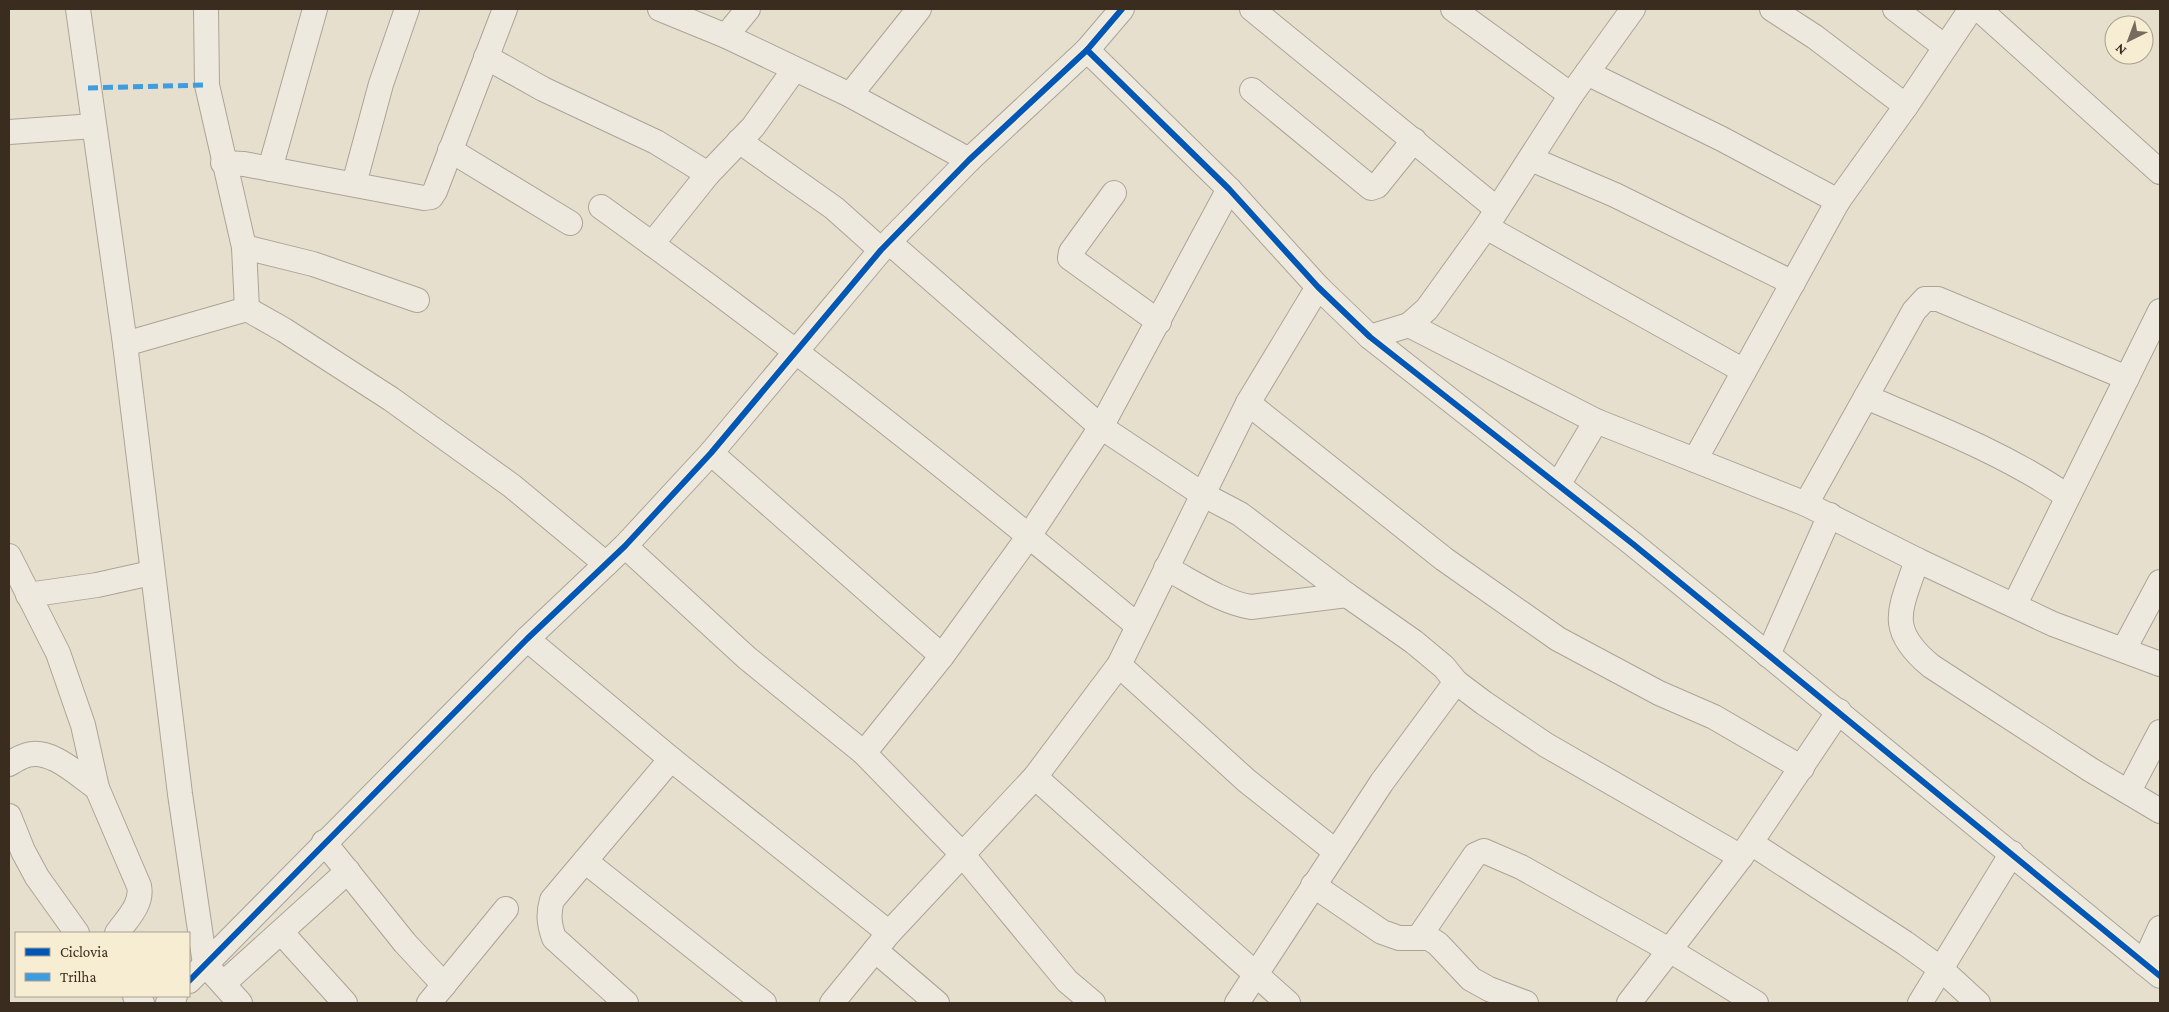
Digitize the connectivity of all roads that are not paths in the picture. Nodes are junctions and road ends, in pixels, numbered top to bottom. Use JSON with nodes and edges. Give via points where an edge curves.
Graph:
{"nodes":[{"id":1,"x":78,"y":9,"type":"edge"},
{"id":2,"x":206,"y":9,"type":"edge"},
{"id":3,"x":315,"y":9,"type":"edge"},
{"id":4,"x":407,"y":9,"type":"edge"},
{"id":5,"x":505,"y":9,"type":"edge"},
{"id":6,"x":660,"y":9,"type":"edge"},
{"id":7,"x":748,"y":9,"type":"edge"},
{"id":8,"x":919,"y":9,"type":"edge"},
{"id":9,"x":1252,"y":9,"type":"edge"},
{"id":10,"x":1452,"y":9,"type":"edge"},
{"id":11,"x":1633,"y":9,"type":"edge"},
{"id":12,"x":1772,"y":9,"type":"edge"},
{"id":13,"x":1895,"y":9,"type":"edge"},
{"id":14,"x":1971,"y":9,"type":"edge"},
{"id":15,"x":1980,"y":9,"type":"edge"},
{"id":16,"x":1116,"y":11,"type":"edge"},
{"id":17,"x":726,"y":36,"type":"junction"},
{"id":18,"x":1945,"y":47,"type":"junction"},
{"id":19,"x":1087,"y":50,"type":"junction"},
{"id":20,"x":486,"y":57,"type":"junction"},
{"id":21,"x":794,"y":70,"type":"junction"},
{"id":22,"x":1587,"y":73,"type":"junction"},
{"id":23,"x":1252,"y":90,"type":"dead end"},
{"id":24,"x":850,"y":95,"type":"junction"},
{"id":25,"x":1571,"y":95,"type":"junction"},
{"id":26,"x":1906,"y":106,"type":"junction"},
{"id":27,"x":94,"y":126,"type":"junction"},
{"id":28,"x":9,"y":132,"type":"edge"},
{"id":29,"x":1414,"y":140,"type":"junction"},
{"id":30,"x":739,"y":141,"type":"junction"},
{"id":31,"x":450,"y":150,"type":"junction"},
{"id":32,"x":1531,"y":159,"type":"junction"},
{"id":33,"x":969,"y":160,"type":"junction"},
{"id":34,"x":223,"y":162,"type":"junction"},
{"id":35,"x":270,"y":169,"type":"junction"},
{"id":36,"x":2160,"y":172,"type":"edge"},
{"id":37,"x":708,"y":174,"type":"junction"},
{"id":38,"x":354,"y":184,"type":"junction"},
{"id":39,"x":1229,"y":189,"type":"junction"},
{"id":40,"x":1114,"y":193,"type":"dead end"},
{"id":41,"x":1838,"y":201,"type":"junction"},
{"id":42,"x":601,"y":207,"type":"dead end"},
{"id":43,"x":1492,"y":218,"type":"junction"},
{"id":44,"x":570,"y":223,"type":"dead end"},
{"id":45,"x":652,"y":244,"type":"junction"},
{"id":46,"x":244,"y":247,"type":"junction"},
{"id":47,"x":886,"y":247,"type":"junction"},
{"id":48,"x":1793,"y":283,"type":"junction"},
{"id":49,"x":1318,"y":287,"type":"junction"},
{"id":50,"x":417,"y":300,"type":"dead end"},
{"id":51,"x":247,"y":309,"type":"junction"},
{"id":52,"x":2160,"y":311,"type":"edge"},
{"id":53,"x":1159,"y":322,"type":"junction"},
{"id":54,"x":1409,"y":325,"type":"junction"},
{"id":55,"x":1370,"y":337,"type":"junction"},
{"id":56,"x":124,"y":344,"type":"junction"},
{"id":57,"x":795,"y":351,"type":"junction"},
{"id":58,"x":1744,"y":371,"type":"junction"},
{"id":59,"x":2127,"y":378,"type":"junction"},
{"id":60,"x":1866,"y":397,"type":"junction"},
{"id":61,"x":1248,"y":403,"type":"junction"},
{"id":62,"x":1596,"y":421,"type":"junction"},
{"id":63,"x":1100,"y":428,"type":"junction"},
{"id":64,"x":711,"y":453,"type":"junction"},
{"id":65,"x":1695,"y":460,"type":"junction"},
{"id":66,"x":1558,"y":485,"type":"junction"},
{"id":67,"x":1202,"y":494,"type":"junction"},
{"id":68,"x":2067,"y":496,"type":"junction"},
{"id":69,"x":1806,"y":504,"type":"junction"},
{"id":70,"x":1830,"y":515,"type":"junction"},
{"id":71,"x":1029,"y":536,"type":"junction"},
{"id":72,"x":625,"y":546,"type":"junction"},
{"id":73,"x":9,"y":556,"type":"edge"},
{"id":74,"x":1917,"y":560,"type":"junction"},
{"id":75,"x":606,"y":564,"type":"junction"},
{"id":76,"x":1166,"y":568,"type":"junction"},
{"id":77,"x":151,"y":572,"type":"junction"},
{"id":78,"x":2160,"y":582,"type":"edge"},
{"id":79,"x":28,"y":595,"type":"junction"},
{"id":80,"x":1347,"y":595,"type":"junction"},
{"id":81,"x":2015,"y":604,"type":"junction"},
{"id":82,"x":1138,"y":626,"type":"junction"},
{"id":83,"x":528,"y":638,"type":"junction"},
{"id":84,"x":2124,"y":649,"type":"junction"},
{"id":85,"x":1768,"y":655,"type":"junction"},
{"id":86,"x":942,"y":656,"type":"junction"},
{"id":87,"x":2160,"y":664,"type":"edge"},
{"id":88,"x":1119,"y":665,"type":"junction"},
{"id":89,"x":1456,"y":682,"type":"junction"},
{"id":90,"x":1839,"y":711,"type":"junction"},
{"id":91,"x":2160,"y":732,"type":"edge"},
{"id":92,"x":864,"y":753,"type":"junction"},
{"id":93,"x":671,"y":759,"type":"junction"},
{"id":94,"x":9,"y":764,"type":"edge"},
{"id":95,"x":1802,"y":768,"type":"junction"},
{"id":96,"x":1035,"y":776,"type":"junction"},
{"id":97,"x":97,"y":788,"type":"junction"},
{"id":98,"x":2129,"y":792,"type":"junction"},
{"id":99,"x":2160,"y":811,"type":"edge"},
{"id":100,"x":9,"y":816,"type":"edge"},
{"id":101,"x":324,"y":842,"type":"junction"},
{"id":102,"x":1746,"y":850,"type":"junction"},
{"id":103,"x":1336,"y":852,"type":"junction"},
{"id":104,"x":2012,"y":853,"type":"junction"},
{"id":105,"x":962,"y":854,"type":"junction"},
{"id":106,"x":585,"y":861,"type":"junction"},
{"id":107,"x":348,"y":871,"type":"junction"},
{"id":108,"x":1313,"y":885,"type":"junction"},
{"id":109,"x":506,"y":909,"type":"dead end"},
{"id":110,"x":2160,"y":928,"type":"edge"},
{"id":111,"x":76,"y":932,"type":"edge"},
{"id":112,"x":117,"y":932,"type":"edge"},
{"id":113,"x":281,"y":932,"type":"junction"},
{"id":114,"x":1419,"y":937,"type":"junction"},
{"id":115,"x":882,"y":942,"type":"junction"},
{"id":116,"x":1671,"y":951,"type":"junction"},
{"id":117,"x":205,"y":964,"type":"junction"},
{"id":118,"x":1941,"y":969,"type":"junction"},
{"id":119,"x":2152,"y":969,"type":"edge"},
{"id":120,"x":1256,"y":975,"type":"junction"},
{"id":121,"x":190,"y":980,"type":"edge"},
{"id":122,"x":224,"y":983,"type":"junction"},
{"id":123,"x":444,"y":985,"type":"junction"},
{"id":124,"x":240,"y":1003,"type":"edge"},
{"id":125,"x":345,"y":1003,"type":"edge"},
{"id":126,"x":429,"y":1003,"type":"edge"},
{"id":127,"x":626,"y":1003,"type":"edge"},
{"id":128,"x":764,"y":1003,"type":"edge"},
{"id":129,"x":832,"y":1003,"type":"edge"},
{"id":130,"x":937,"y":1003,"type":"edge"},
{"id":131,"x":1093,"y":1003,"type":"edge"},
{"id":132,"x":1237,"y":1003,"type":"edge"},
{"id":133,"x":1288,"y":1003,"type":"edge"},
{"id":134,"x":1520,"y":1003,"type":"edge"},
{"id":135,"x":1629,"y":1003,"type":"edge"},
{"id":136,"x":1756,"y":1003,"type":"edge"},
{"id":137,"x":1920,"y":1003,"type":"edge"},
{"id":138,"x":1978,"y":1003,"type":"edge"}],
"edges":[{"from":1,"to":27,"type":"street"},
{"from":2,"to":34,"type":"street","via":[[207,85]]},
{"from":3,"to":35,"type":"street"},
{"from":4,"to":38,"type":"street","via":[[381,84]]},
{"from":5,"to":20,"type":"street"},
{"from":6,"to":17,"type":"street"},
{"from":7,"to":17,"type":"street"},
{"from":8,"to":24,"type":"street"},
{"from":9,"to":29,"type":"street"},
{"from":10,"to":25,"type":"street"},
{"from":11,"to":22,"type":"street"},
{"from":12,"to":26,"type":"street","via":[[1815,37]]},
{"from":13,"to":18,"type":"street"},
{"from":14,"to":18,"type":"street"},
{"from":15,"to":36,"type":"street"},
{"from":16,"to":19,"type":"street"},
{"from":17,"to":21,"type":"street"},
{"from":18,"to":26,"type":"street"},
{"from":19,"to":33,"type":"street"},
{"from":19,"to":39,"type":"street"},
{"from":20,"to":31,"type":"street"},
{"from":20,"to":37,"type":"street","via":[[543,89],[656,142]]},
{"from":21,"to":24,"type":"street"},
{"from":21,"to":30,"type":"street"},
{"from":22,"to":25,"type":"street"},
{"from":22,"to":41,"type":"street","via":[[1722,139]]},
{"from":23,"to":29,"type":"street","via":[[1372,188]]},
{"from":24,"to":33,"type":"street"},
{"from":25,"to":32,"type":"street"},
{"from":26,"to":41,"type":"street"},
{"from":27,"to":28,"type":"street"},
{"from":27,"to":56,"type":"street"},
{"from":29,"to":43,"type":"street"},
{"from":30,"to":37,"type":"street"},
{"from":30,"to":47,"type":"street"},
{"from":31,"to":38,"type":"street","via":[[431,197]]},
{"from":31,"to":44,"type":"street"},
{"from":32,"to":43,"type":"street"},
{"from":32,"to":48,"type":"street","via":[[1615,195]]},
{"from":33,"to":47,"type":"street"},
{"from":34,"to":35,"type":"street"},
{"from":34,"to":46,"type":"street"},
{"from":35,"to":38,"type":"street"},
{"from":37,"to":45,"type":"street"},
{"from":39,"to":49,"type":"street"},
{"from":39,"to":53,"type":"street"},
{"from":40,"to":53,"type":"street","via":[[1071,252],[1070,258]]},
{"from":41,"to":48,"type":"street"},
{"from":42,"to":45,"type":"street"},
{"from":43,"to":54,"type":"street","via":[[1433,302]]},
{"from":43,"to":58,"type":"street"},
{"from":45,"to":57,"type":"street"},
{"from":46,"to":50,"type":"street","via":[[313,264]]},
{"from":46,"to":51,"type":"street"},
{"from":47,"to":57,"type":"street"},
{"from":47,"to":63,"type":"street"},
{"from":48,"to":58,"type":"street"},
{"from":49,"to":55,"type":"street"},
{"from":49,"to":61,"type":"street"},
{"from":51,"to":56,"type":"street"},
{"from":51,"to":75,"type":"street","via":[[391,399],[512,486]]},
{"from":52,"to":59,"type":"street"},
{"from":53,"to":63,"type":"street"},
{"from":54,"to":55,"type":"street"},
{"from":54,"to":62,"type":"street"},
{"from":55,"to":66,"type":"street"},
{"from":56,"to":77,"type":"street"},
{"from":57,"to":64,"type":"street"},
{"from":57,"to":71,"type":"street"},
{"from":58,"to":65,"type":"street"},
{"from":59,"to":60,"type":"street","via":[[1932,298],[1925,299],[1914,311]]},
{"from":59,"to":68,"type":"street"},
{"from":60,"to":68,"type":"street","via":[[1987,451]]},
{"from":60,"to":69,"type":"street"},
{"from":61,"to":67,"type":"street"},
{"from":61,"to":95,"type":"street","via":[[1444,559],[1558,639],[1659,693],[1714,717]]},
{"from":62,"to":65,"type":"street"},
{"from":62,"to":66,"type":"street"},
{"from":63,"to":67,"type":"street"},
{"from":63,"to":71,"type":"street"},
{"from":64,"to":72,"type":"street"},
{"from":64,"to":86,"type":"street"},
{"from":65,"to":69,"type":"street"},
{"from":66,"to":85,"type":"street"},
{"from":67,"to":76,"type":"street"},
{"from":67,"to":80,"type":"street","via":[[1240,514]]},
{"from":68,"to":81,"type":"street"},
{"from":69,"to":70,"type":"street"},
{"from":70,"to":74,"type":"street"},
{"from":70,"to":85,"type":"street"},
{"from":71,"to":82,"type":"street"},
{"from":71,"to":86,"type":"street"},
{"from":72,"to":75,"type":"street"},
{"from":72,"to":92,"type":"street","via":[[748,658]]},
{"from":73,"to":79,"type":"street"},
{"from":74,"to":81,"type":"street"},
{"from":74,"to":98,"type":"street","via":[[1901,617],[1901,630],[1908,645],[1931,666]]},
{"from":75,"to":83,"type":"street"},
{"from":76,"to":80,"type":"street","via":[[1224,599],[1251,607]]},
{"from":76,"to":82,"type":"street"},
{"from":77,"to":79,"type":"street","via":[[97,585]]},
{"from":77,"to":117,"type":"street"},
{"from":78,"to":84,"type":"street"},
{"from":79,"to":97,"type":"street","via":[[61,662],[83,726]]},
{"from":80,"to":89,"type":"street","via":[[1414,642],[1444,666]]},
{"from":81,"to":84,"type":"street","via":[[2080,635]]},
{"from":82,"to":88,"type":"street"},
{"from":83,"to":93,"type":"street"},
{"from":83,"to":101,"type":"street"},
{"from":84,"to":87,"type":"street"},
{"from":85,"to":90,"type":"street"},
{"from":86,"to":92,"type":"street"},
{"from":88,"to":96,"type":"street"},
{"from":88,"to":103,"type":"street","via":[[1247,780]]},
{"from":89,"to":102,"type":"street","via":[[1546,745]]},
{"from":89,"to":103,"type":"street","via":[[1382,782]]},
{"from":90,"to":95,"type":"street"},
{"from":90,"to":104,"type":"street"},
{"from":91,"to":98,"type":"street"},
{"from":92,"to":105,"type":"street"},
{"from":93,"to":106,"type":"street"},
{"from":93,"to":115,"type":"street"},
{"from":94,"to":97,"type":"street","via":[[25,755],[42,754]]},
{"from":95,"to":102,"type":"street"},
{"from":96,"to":105,"type":"street"},
{"from":96,"to":120,"type":"street"},
{"from":97,"to":112,"type":"street","via":[[141,894]]},
{"from":98,"to":99,"type":"street"},
{"from":100,"to":111,"type":"street","via":[[22,851]]},
{"from":101,"to":107,"type":"street"},
{"from":101,"to":117,"type":"street"},
{"from":102,"to":116,"type":"street"},
{"from":102,"to":118,"type":"street","via":[[1905,943]]},
{"from":103,"to":108,"type":"street"},
{"from":104,"to":118,"type":"street"},
{"from":104,"to":119,"type":"street"},
{"from":105,"to":115,"type":"street"},
{"from":105,"to":131,"type":"street","via":[[1067,981]]},
{"from":106,"to":127,"type":"street","via":[[552,900],[549,924],[554,938]]},
{"from":106,"to":128,"type":"street"},
{"from":107,"to":113,"type":"street"},
{"from":107,"to":123,"type":"street","via":[[405,943]]},
{"from":108,"to":114,"type":"street","via":[[1382,932],[1399,938]]},
{"from":108,"to":120,"type":"street"},
{"from":109,"to":123,"type":"street"},
{"from":110,"to":119,"type":"street"},
{"from":113,"to":122,"type":"street"},
{"from":113,"to":125,"type":"street"},
{"from":114,"to":116,"type":"street","via":[[1475,854],[1484,851],[1521,867]]},
{"from":114,"to":134,"type":"street","via":[[1429,938],[1438,944],[1471,979]]},
{"from":115,"to":129,"type":"street"},
{"from":115,"to":130,"type":"street"},
{"from":116,"to":135,"type":"street"},
{"from":116,"to":136,"type":"street"},
{"from":117,"to":121,"type":"street"},
{"from":117,"to":122,"type":"street"},
{"from":118,"to":137,"type":"street"},
{"from":118,"to":138,"type":"street"},
{"from":120,"to":132,"type":"street"},
{"from":120,"to":133,"type":"street"},
{"from":122,"to":124,"type":"street"},
{"from":123,"to":126,"type":"street"}]}
